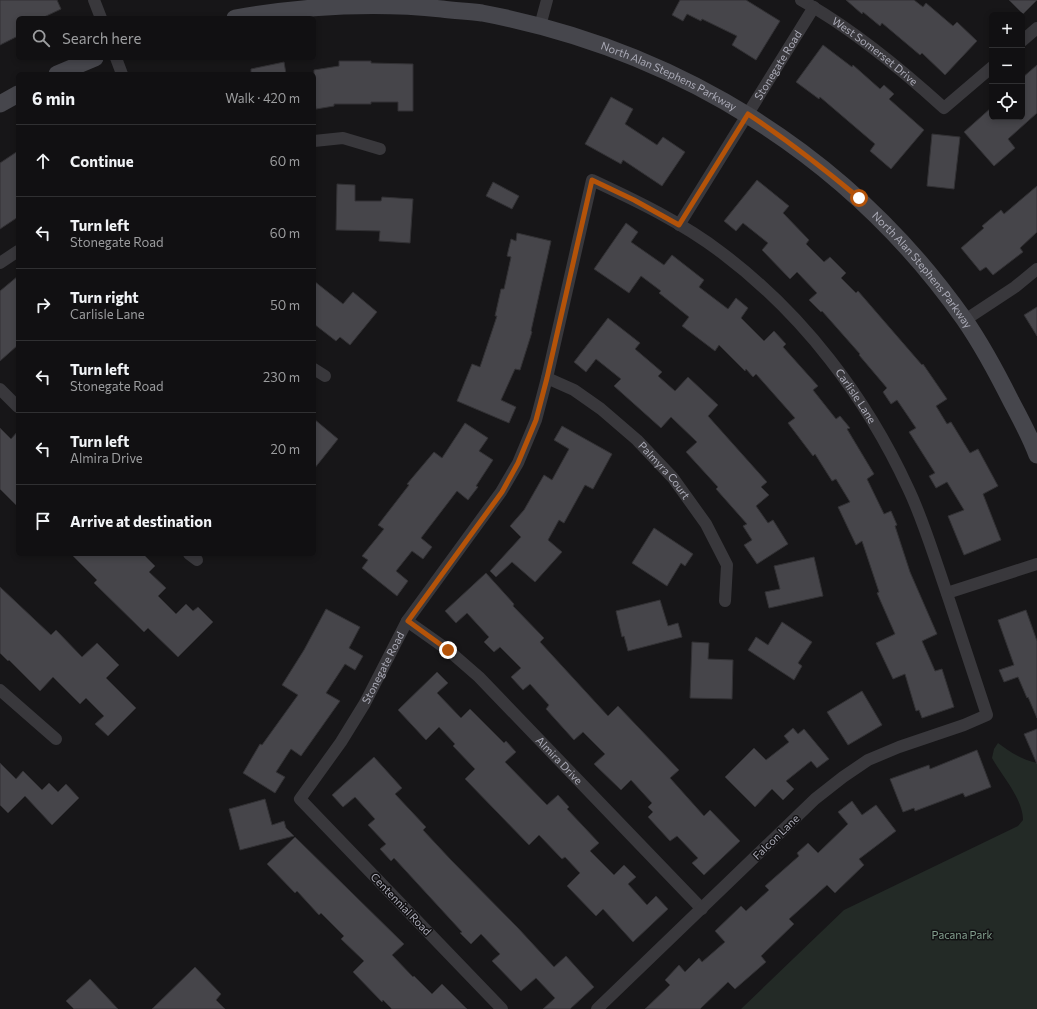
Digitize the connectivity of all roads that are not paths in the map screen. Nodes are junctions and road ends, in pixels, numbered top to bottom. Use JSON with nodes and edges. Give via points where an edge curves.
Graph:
{"nodes":[{"id":1,"x":94,"y":0,"type":"edge"},
{"id":2,"x":547,"y":0,"type":"edge"},
{"id":3,"x":801,"y":0,"type":"edge"},
{"id":4,"x":814,"y":7,"type":"junction"},
{"id":5,"x":100,"y":16,"type":"edge"},
{"id":6,"x":246,"y":16,"type":"edge"},
{"id":7,"x":540,"y":26,"type":"junction"},
{"id":8,"x":1037,"y":28,"type":"edge"},
{"id":9,"x":1025,"y":38,"type":"edge"},
{"id":10,"x":90,"y":60,"type":"edge"},
{"id":11,"x":117,"y":60,"type":"edge"},
{"id":12,"x":989,"y":70,"type":"edge"},
{"id":13,"x":62,"y":72,"type":"edge"},
{"id":14,"x":121,"y":72,"type":"edge"},
{"id":15,"x":16,"y":95,"type":"edge"},
{"id":16,"x":0,"y":104,"type":"edge"},
{"id":17,"x":748,"y":114,"type":"junction"},
{"id":18,"x":316,"y":141,"type":"edge"},
{"id":19,"x":380,"y":149,"type":"dead end"},
{"id":20,"x":592,"y":180,"type":"joint"},
{"id":21,"x":679,"y":225,"type":"junction"},
{"id":22,"x":16,"y":252,"type":"edge"},
{"id":23,"x":0,"y":263,"type":"edge"},
{"id":24,"x":1037,"y":269,"type":"edge"},
{"id":25,"x":965,"y":320,"type":"junction"},
{"id":26,"x":316,"y":370,"type":"edge"},
{"id":27,"x":325,"y":376,"type":"dead end"},
{"id":28,"x":547,"y":378,"type":"junction"},
{"id":29,"x":0,"y":389,"type":"edge"},
{"id":30,"x":16,"y":405,"type":"edge"},
{"id":31,"x":1037,"y":455,"type":"edge"},
{"id":32,"x":1037,"y":564,"type":"edge"},
{"id":33,"x":947,"y":593,"type":"junction"},
{"id":34,"x":725,"y":601,"type":"dead end"},
{"id":35,"x":408,"y":621,"type":"junction"},
{"id":36,"x":0,"y":690,"type":"edge"},
{"id":37,"x":987,"y":715,"type":"joint"},
{"id":38,"x":56,"y":739,"type":"dead end"},
{"id":39,"x":300,"y":799,"type":"joint"},
{"id":40,"x":702,"y":909,"type":"junction"},
{"id":41,"x":502,"y":1009,"type":"edge"},
{"id":42,"x":597,"y":1009,"type":"edge"}],
"edges":[{"from":1,"to":5,"type":"street"},
{"from":2,"to":7,"type":"street"},
{"from":3,"to":4,"type":"street","name":"West Somerset Drive"},
{"from":4,"to":12,"type":"street","name":"West Somerset Drive","via":[[902,70],[944,108]]},
{"from":4,"to":17,"type":"street","name":"Stonegate Road"},
{"from":6,"to":7,"type":"street","name":"North Alan Stephens Parkway","via":[[322,6],[382,5],[480,13]]},
{"from":7,"to":17,"type":"street","name":"North Alan Stephens Parkway","via":[[594,42],[650,63]]},
{"from":8,"to":9,"type":"street"},
{"from":10,"to":13,"type":"street"},
{"from":11,"to":14,"type":"street"},
{"from":15,"to":16,"type":"street"},
{"from":17,"to":21,"type":"street","name":"Stonegate Road"},
{"from":17,"to":25,"type":"street","name":"North Alan Stephens Parkway","via":[[785,139],[859,198],[897,236]]},
{"from":18,"to":19,"type":"street","via":[[343,138]]},
{"from":20,"to":21,"type":"street","name":"Carlisle Lane"},
{"from":20,"to":28,"type":"street","name":"Stonegate Road"},
{"from":21,"to":33,"type":"street","name":"Carlisle Lane","via":[[722,253],[764,288],[800,324],[832,362],[866,410],[909,489]]},
{"from":22,"to":23,"type":"street"},
{"from":24,"to":25,"type":"street"},
{"from":25,"to":31,"type":"street","name":"North Alan Stephens Parkway","via":[[996,371]]},
{"from":26,"to":27,"type":"street"},
{"from":28,"to":34,"type":"street","name":"Palmyra Court","via":[[574,390],[601,409],[637,440],[673,478],[706,524],[727,565]]},
{"from":28,"to":35,"type":"street","name":"Stonegate Road","via":[[536,420],[518,463],[502,492]]},
{"from":29,"to":30,"type":"street"},
{"from":32,"to":33,"type":"street"},
{"from":33,"to":37,"type":"street","name":"Carlisle Lane"},
{"from":35,"to":39,"type":"street","name":"Stonegate Road","via":[[349,729]]},
{"from":35,"to":40,"type":"street","name":"Almira Drive","via":[[448,650],[479,677]]},
{"from":36,"to":38,"type":"street"},
{"from":37,"to":40,"type":"street","name":"Falcon Lane","via":[[868,760],[843,777],[815,799]]},
{"from":39,"to":41,"type":"street","name":"Centennial Road"},
{"from":40,"to":42,"type":"street","name":"Falcon Lane"}]}
